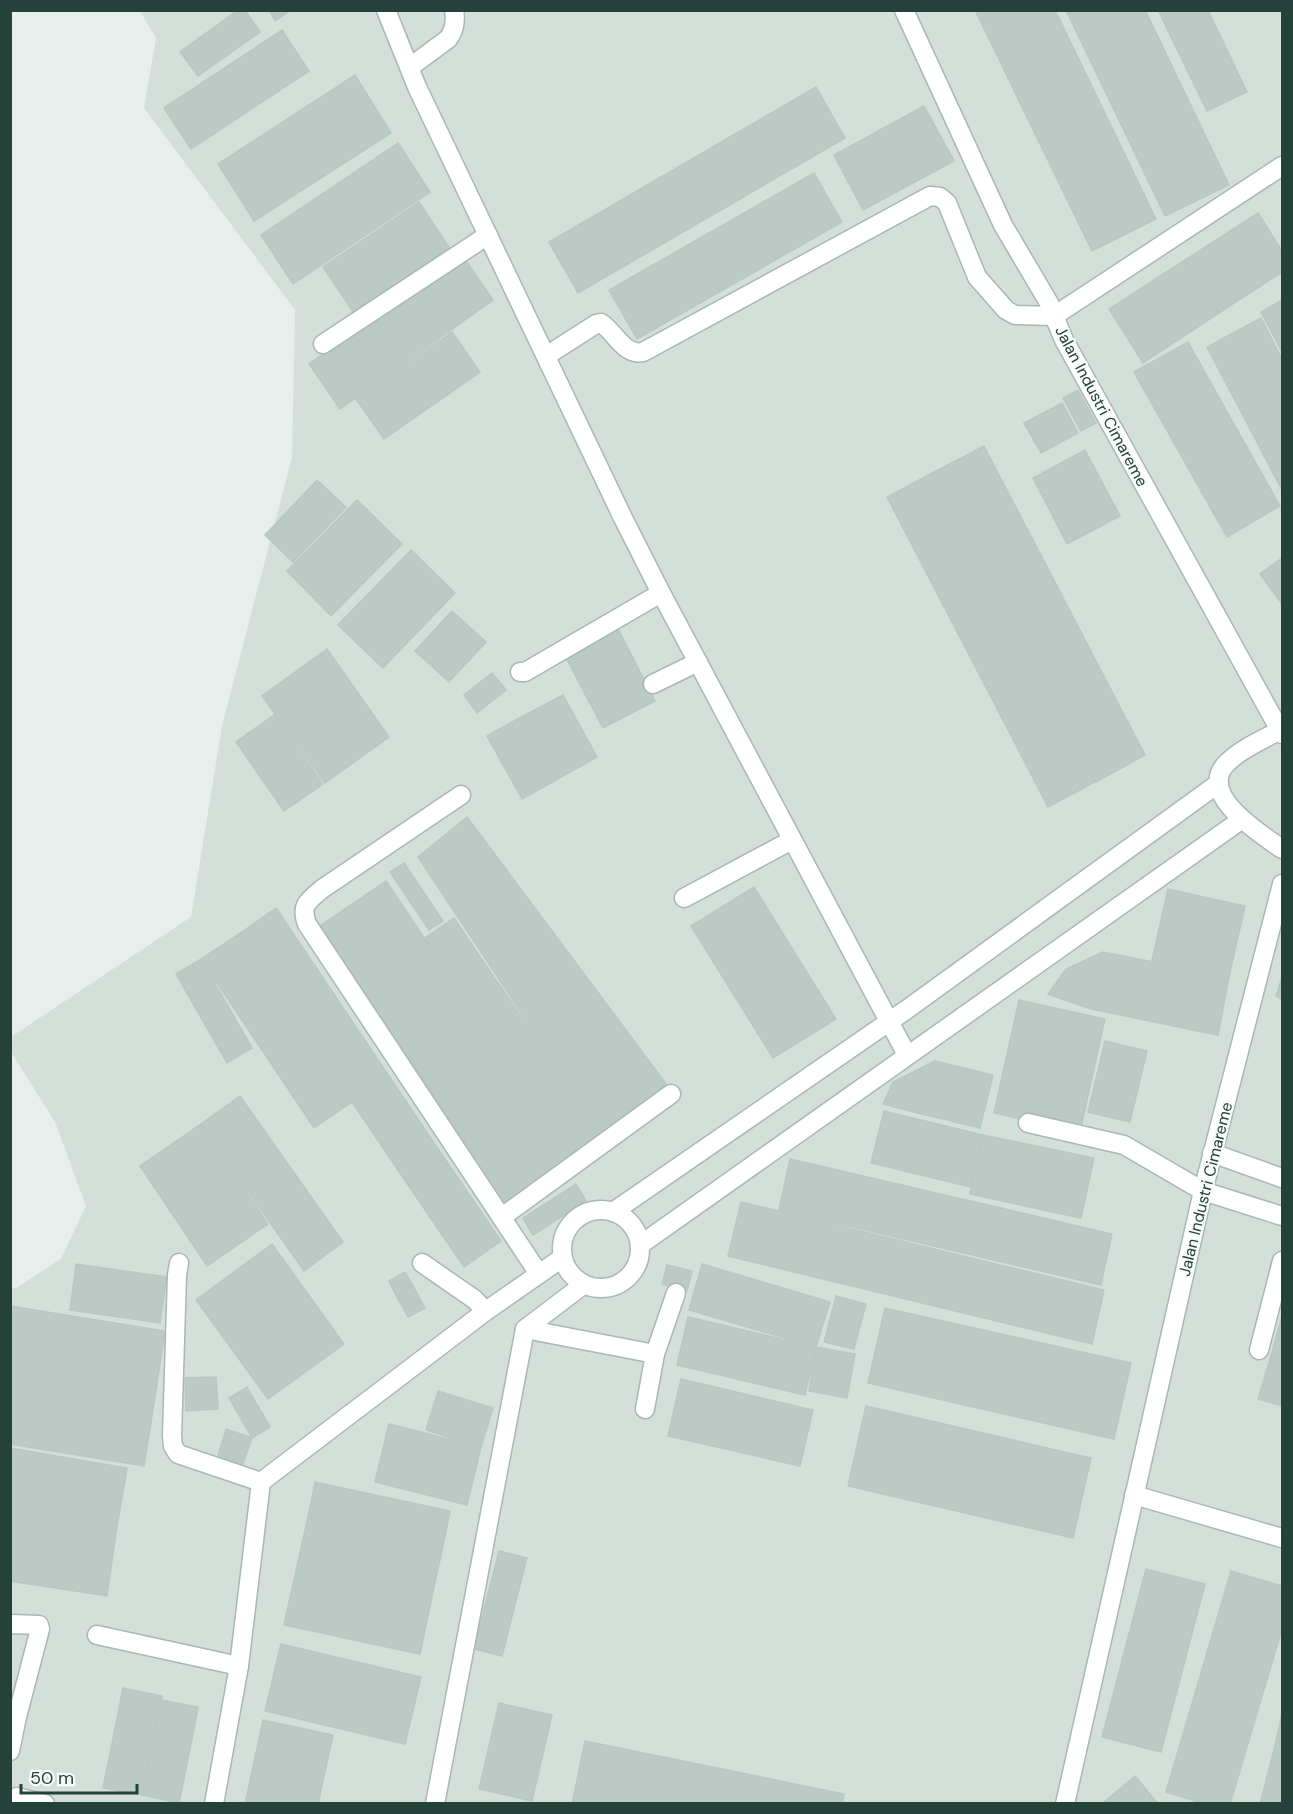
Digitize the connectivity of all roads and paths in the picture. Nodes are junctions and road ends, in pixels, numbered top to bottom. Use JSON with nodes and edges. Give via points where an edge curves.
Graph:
{"nodes":[{"id":1,"x":386,"y":10,"type":"edge"},
{"id":2,"x":454,"y":10,"type":"edge"},
{"id":3,"x":904,"y":10,"type":"edge"},
{"id":4,"x":410,"y":68,"type":"junction"},
{"id":5,"x":1282,"y":166,"type":"edge"},
{"id":6,"x":488,"y":235,"type":"junction"},
{"id":7,"x":1054,"y":316,"type":"junction"},
{"id":8,"x":323,"y":344,"type":"dead end"},
{"id":9,"x":546,"y":356,"type":"junction"},
{"id":10,"x":661,"y":593,"type":"junction"},
{"id":11,"x":698,"y":662,"type":"junction"},
{"id":12,"x":520,"y":672,"type":"dead end"},
{"id":13,"x":653,"y":684,"type":"dead end"},
{"id":14,"x":1281,"y":732,"type":"edge"},
{"id":15,"x":1219,"y":783,"type":"junction"},
{"id":16,"x":461,"y":795,"type":"dead end"},
{"id":17,"x":1241,"y":820,"type":"junction"},
{"id":18,"x":792,"y":840,"type":"junction"},
{"id":19,"x":1282,"y":849,"type":"edge"},
{"id":20,"x":1282,"y":888,"type":"edge"},
{"id":21,"x":684,"y":898,"type":"dead end"},
{"id":22,"x":889,"y":1022,"type":"junction"},
{"id":23,"x":907,"y":1055,"type":"junction"},
{"id":24,"x":671,"y":1094,"type":"dead end"},
{"id":25,"x":1028,"y":1123,"type":"dead end"},
{"id":26,"x":1212,"y":1153,"type":"junction"},
{"id":27,"x":1282,"y":1178,"type":"edge"},
{"id":28,"x":1203,"y":1191,"type":"junction"},
{"id":29,"x":613,"y":1212,"type":"junction"},
{"id":30,"x":1282,"y":1216,"type":"edge"},
{"id":31,"x":502,"y":1217,"type":"junction"},
{"id":32,"x":640,"y":1245,"type":"junction"},
{"id":33,"x":562,"y":1258,"type":"junction"},
{"id":34,"x":1282,"y":1261,"type":"edge"},
{"id":35,"x":179,"y":1263,"type":"dead end"},
{"id":36,"x":422,"y":1263,"type":"dead end"},
{"id":37,"x":539,"y":1274,"type":"junction"},
{"id":38,"x":583,"y":1285,"type":"junction"},
{"id":39,"x":676,"y":1293,"type":"dead end"},
{"id":40,"x":486,"y":1311,"type":"junction"},
{"id":41,"x":525,"y":1329,"type":"junction"},
{"id":42,"x":1259,"y":1350,"type":"dead end"},
{"id":43,"x":655,"y":1354,"type":"junction"},
{"id":44,"x":645,"y":1409,"type":"dead end"},
{"id":45,"x":261,"y":1482,"type":"junction"},
{"id":46,"x":1134,"y":1495,"type":"junction"},
{"id":47,"x":1282,"y":1538,"type":"edge"},
{"id":48,"x":10,"y":1624,"type":"edge"},
{"id":49,"x":97,"y":1635,"type":"dead end"},
{"id":50,"x":239,"y":1666,"type":"junction"},
{"id":51,"x":10,"y":1751,"type":"edge"},
{"id":52,"x":17,"y":1797,"type":"dead end"},
{"id":53,"x":45,"y":1803,"type":"edge"},
{"id":54,"x":214,"y":1803,"type":"edge"},
{"id":55,"x":435,"y":1803,"type":"edge"},
{"id":56,"x":1065,"y":1803,"type":"edge"}],
"edges":[{"from":1,"to":4,"type":"lane"},
{"from":2,"to":4,"type":"lane","via":[[453,33]]},
{"from":3,"to":7,"type":"lane","via":[[1003,225]]},
{"from":4,"to":6,"type":"lane"},
{"from":5,"to":7,"type":"lane","name":"Jalan Industri Cimareme"},
{"from":6,"to":8,"type":"lane"},
{"from":6,"to":9,"type":"lane"},
{"from":7,"to":9,"type":"lane","via":[[1015,315],[1006,310],[977,277],[947,204],[940,197],[930,196],[643,352],[628,350],[601,323]]},
{"from":7,"to":14,"type":"lane","name":"Jalan Industri Cimareme"},
{"from":9,"to":10,"type":"lane"},
{"from":10,"to":11,"type":"lane"},
{"from":10,"to":12,"type":"lane"},
{"from":11,"to":13,"type":"lane"},
{"from":11,"to":18,"type":"lane"},
{"from":14,"to":15,"type":"lane","via":[[1236,755],[1220,772]]},
{"from":15,"to":17,"type":"lane","via":[[1221,794]]},
{"from":15,"to":22,"type":"lane"},
{"from":16,"to":31,"type":"lane","via":[[322,889],[307,902],[304,915]]},
{"from":17,"to":19,"type":"lane"},
{"from":17,"to":23,"type":"lane"},
{"from":18,"to":21,"type":"lane"},
{"from":18,"to":22,"type":"lane"},
{"from":20,"to":26,"type":"lane","name":"Jalan Industri Cimareme"},
{"from":22,"to":23,"type":"lane"},
{"from":22,"to":29,"type":"lane"},
{"from":23,"to":32,"type":"lane"},
{"from":24,"to":31,"type":"lane"},
{"from":25,"to":28,"type":"lane","via":[[1124,1145]]},
{"from":26,"to":27,"type":"lane"},
{"from":26,"to":28,"type":"lane","name":"Jalan Industri Cimareme"},
{"from":28,"to":30,"type":"lane"},
{"from":28,"to":46,"type":"lane","name":"Jalan Industri Cimareme"},
{"from":29,"to":32,"type":"lane","via":[[626,1219]]},
{"from":29,"to":33,"type":"lane","via":[[592,1210],[574,1220],[563,1237]]},
{"from":31,"to":37,"type":"lane"},
{"from":32,"to":38,"type":"lane","via":[[638,1262],[616,1286],[599,1289]]},
{"from":33,"to":37,"type":"lane"},
{"from":33,"to":38,"type":"lane","via":[[573,1278]]},
{"from":34,"to":42,"type":"lane"},
{"from":35,"to":45,"type":"lane","via":[[173,1446],[178,1454]]},
{"from":36,"to":40,"type":"lane"},
{"from":37,"to":40,"type":"lane"},
{"from":38,"to":41,"type":"lane"},
{"from":39,"to":43,"type":"lane"},
{"from":40,"to":45,"type":"lane"},
{"from":41,"to":43,"type":"lane"},
{"from":41,"to":55,"type":"lane"},
{"from":43,"to":44,"type":"lane"},
{"from":45,"to":50,"type":"lane"},
{"from":46,"to":47,"type":"lane"},
{"from":46,"to":56,"type":"lane","name":"Jalan Industri Cimareme"},
{"from":48,"to":51,"type":"lane","via":[[39,1625],[40,1629]]},
{"from":49,"to":50,"type":"lane"},
{"from":50,"to":54,"type":"lane"},
{"from":52,"to":53,"type":"lane"}]}
